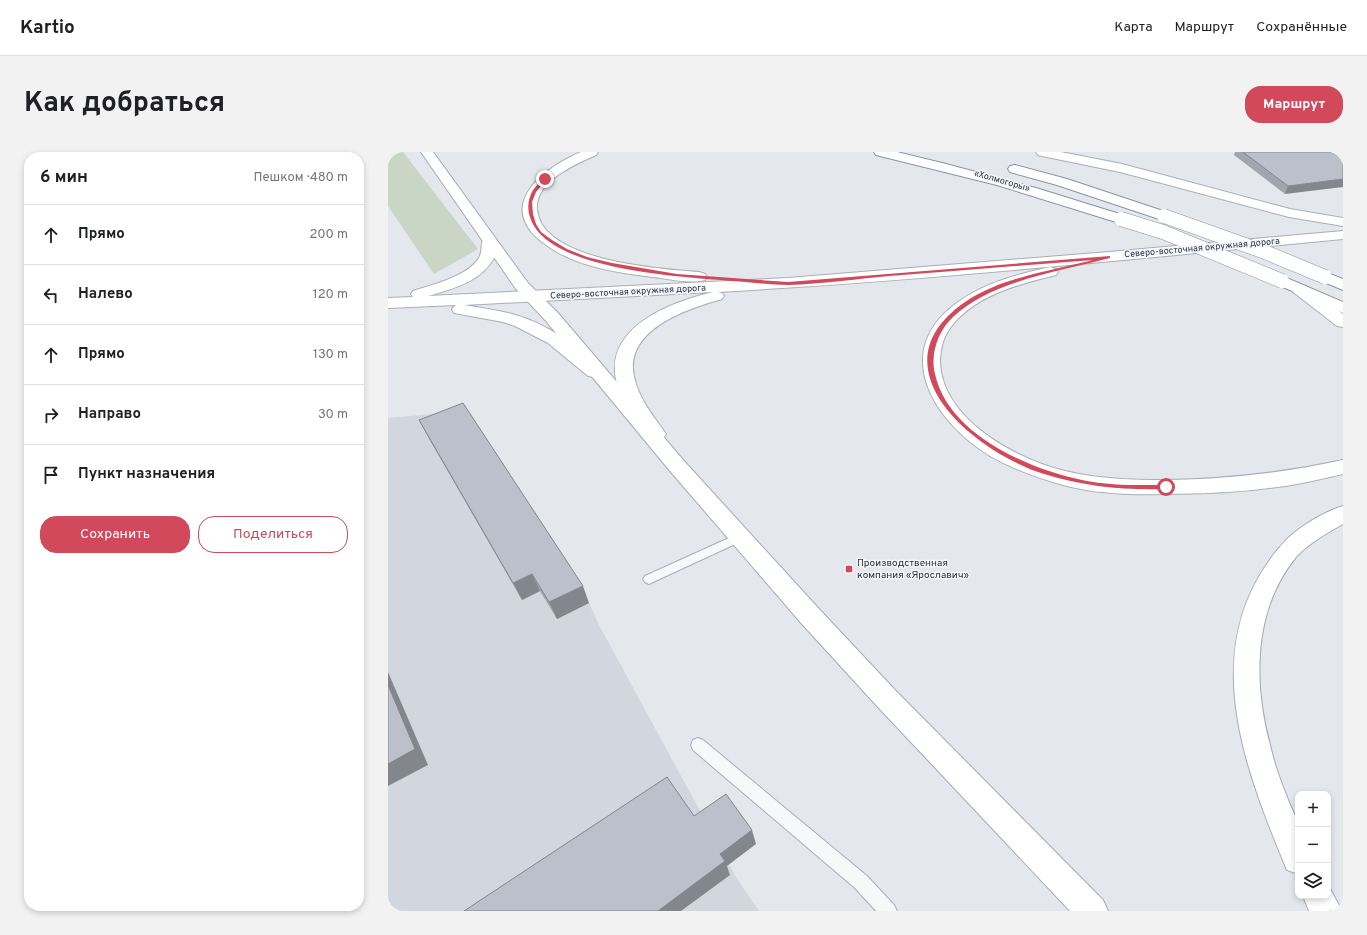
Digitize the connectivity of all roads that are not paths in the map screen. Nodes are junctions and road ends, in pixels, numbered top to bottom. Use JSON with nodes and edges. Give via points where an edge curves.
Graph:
{"nodes":[{"id":1,"x":427,"y":152,"type":"edge"},
{"id":2,"x":592,"y":152,"type":"edge"},
{"id":3,"x":880,"y":152,"type":"edge"},
{"id":4,"x":1042,"y":152,"type":"edge"},
{"id":5,"x":1001,"y":165,"type":"dead end"},
{"id":6,"x":1343,"y":222,"type":"edge"},
{"id":7,"x":1343,"y":235,"type":"edge"},
{"id":8,"x":489,"y":241,"type":"junction"},
{"id":9,"x":1108,"y":257,"type":"junction"},
{"id":10,"x":788,"y":283,"type":"junction"},
{"id":11,"x":1343,"y":286,"type":"edge"},
{"id":12,"x":1299,"y":289,"type":"junction"},
{"id":13,"x":534,"y":297,"type":"junction"},
{"id":14,"x":389,"y":303,"type":"edge"},
{"id":15,"x":1343,"y":308,"type":"edge"},
{"id":16,"x":1343,"y":322,"type":"edge"},
{"id":17,"x":607,"y":384,"type":"junction"},
{"id":18,"x":677,"y":466,"type":"junction"},
{"id":19,"x":1343,"y":467,"type":"edge"},
{"id":20,"x":1343,"y":514,"type":"edge"},
{"id":21,"x":740,"y":537,"type":"junction"},
{"id":22,"x":649,"y":579,"type":"dead end"},
{"id":23,"x":698,"y":745,"type":"dead end"},
{"id":24,"x":1295,"y":853,"type":"edge"},
{"id":25,"x":1320,"y":899,"type":"edge"},
{"id":26,"x":888,"y":911,"type":"edge"},
{"id":27,"x":1092,"y":911,"type":"edge"},
{"id":28,"x":1326,"y":911,"type":"edge"}],
"edges":[{"from":1,"to":8,"type":"main road"},
{"from":2,"to":10,"type":"main road","via":[[558,169],[534,191],[530,202],[530,214],[540,233],[550,241],[586,258],[639,270]]},
{"from":3,"to":12,"type":"main road","name":"«Холмогоры»","bridge":true,"via":[[985,176],[1163,232]]},
{"from":4,"to":6,"type":"main road","via":[[1122,168],[1289,213]]},
{"from":5,"to":11,"type":"main road","name":"«Холмогоры»","bridge":true,"via":[[1164,216],[1265,252]]},
{"from":7,"to":9,"type":"main road","name":"Северо-восточная окружная дорога"},
{"from":8,"to":13,"type":"main road","via":[[522,286]]},
{"from":8,"to":14,"type":"main road","via":[[491,248],[488,257],[473,273],[433,290]]},
{"from":9,"to":10,"type":"main road","name":"Северо-восточная окружная дорога"},
{"from":9,"to":19,"type":"main road","via":[[1040,274],[990,291],[967,303],[951,316],[938,331],[930,365],[934,385],[957,420],[978,438],[1010,458],[1045,472],[1083,482],[1124,487],[1217,486],[1286,479]]},
{"from":10,"to":13,"type":"main road","name":"Северо-восточная окружная дорога"},
{"from":10,"to":18,"type":"main road","via":[[709,298],[675,309],[642,329],[631,341],[623,364],[624,378],[630,395]]},
{"from":12,"to":15,"type":"main road"},
{"from":12,"to":16,"type":"main road"},
{"from":13,"to":14,"type":"main road","name":"Северо-восточная окружная дорога"},
{"from":13,"to":17,"type":"main road"},
{"from":14,"to":17,"type":"main road","via":[[455,308],[527,325],[564,346]]},
{"from":17,"to":18,"type":"main road"},
{"from":18,"to":21,"type":"main road"},
{"from":20,"to":24,"type":"main road","via":[[1315,530],[1289,551],[1265,583],[1251,620],[1245,666],[1251,722],[1268,788]]},
{"from":21,"to":22,"type":"lane"},
{"from":21,"to":27,"type":"main road","via":[[884,697]]},
{"from":23,"to":26,"type":"lane","via":[[861,882]]},
{"from":25,"to":28,"type":"main road"}]}
